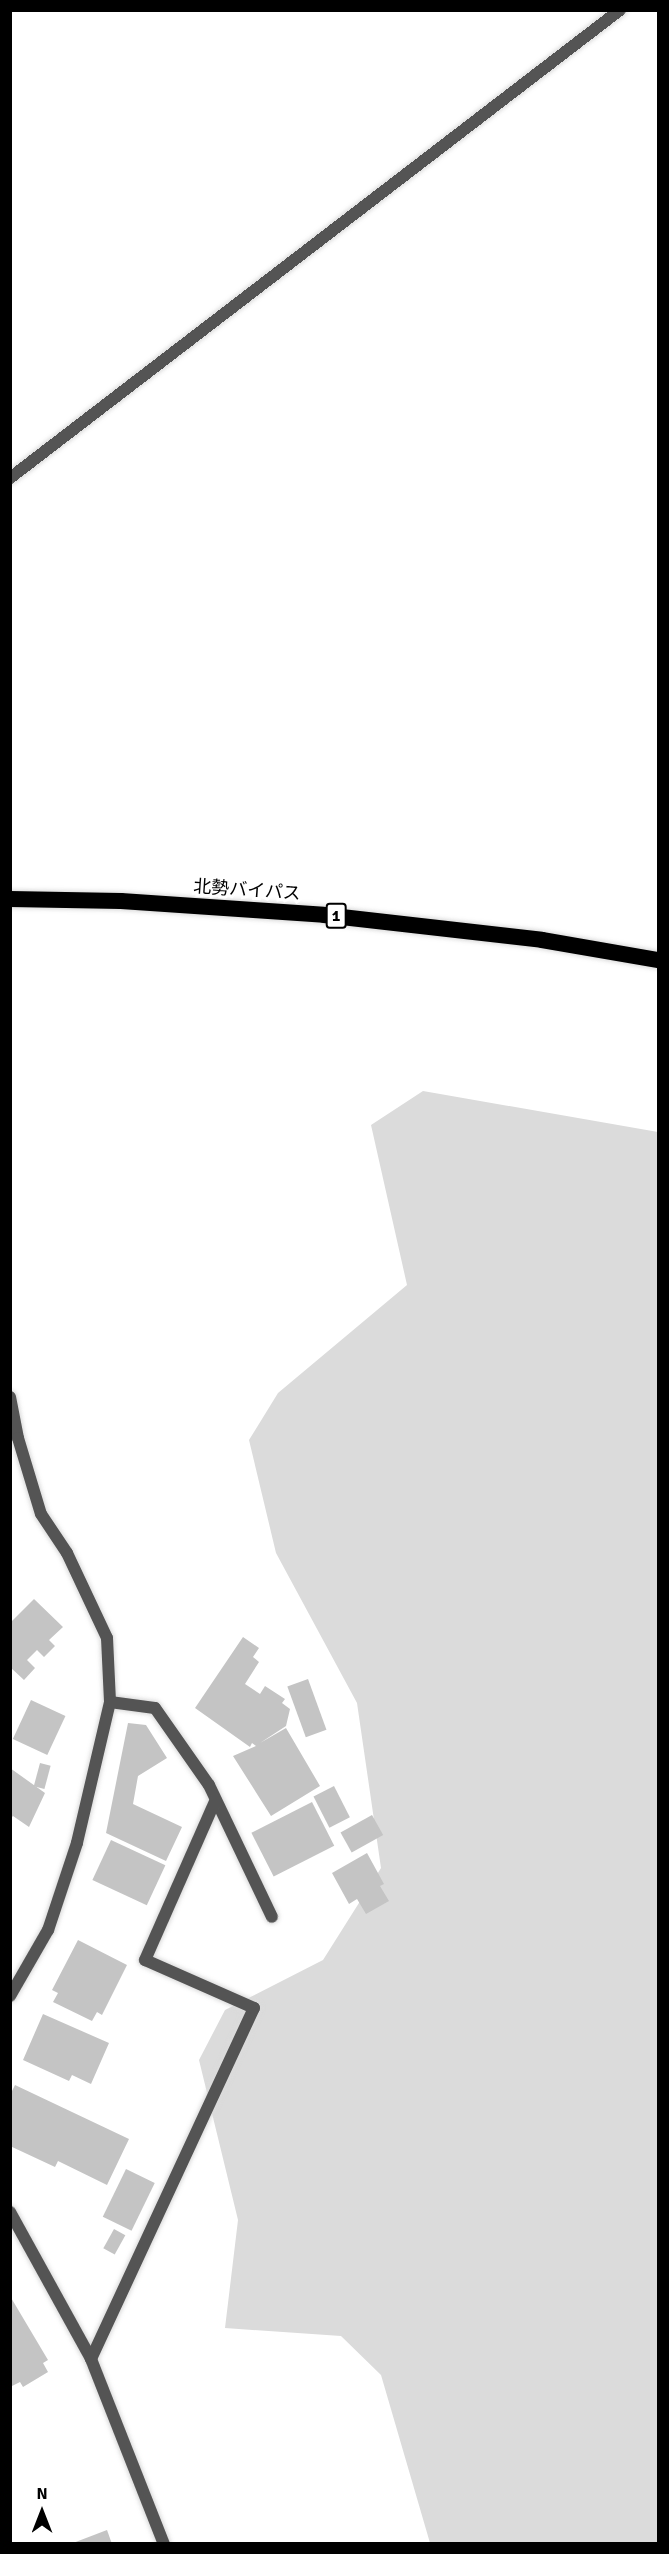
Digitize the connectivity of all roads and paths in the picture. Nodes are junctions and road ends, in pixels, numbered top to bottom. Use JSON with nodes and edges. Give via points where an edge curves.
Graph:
{"nodes":[{"id":1,"x":620,"y":10,"type":"edge"},
{"id":2,"x":10,"y":478,"type":"edge"},
{"id":3,"x":10,"y":899,"type":"edge"},
{"id":4,"x":658,"y":960,"type":"edge"},
{"id":5,"x":10,"y":1397,"type":"edge"},
{"id":6,"x":110,"y":1702,"type":"junction"},
{"id":7,"x":215,"y":1801,"type":"junction"},
{"id":8,"x":272,"y":1917,"type":"dead end"},
{"id":9,"x":10,"y":1996,"type":"edge"},
{"id":10,"x":10,"y":2212,"type":"edge"},
{"id":11,"x":91,"y":2359,"type":"junction"},
{"id":12,"x":164,"y":2544,"type":"edge"}],
"edges":[{"from":1,"to":2,"type":"street"},
{"from":3,"to":4,"type":"highway","name":"北勢バイパス","number":"1","via":[[121,901],[324,915],[542,940]]},
{"from":5,"to":6,"type":"street","via":[[41,1514],[67,1553],[107,1638]]},
{"from":6,"to":7,"type":"street","via":[[155,1708],[209,1785]]},
{"from":6,"to":9,"type":"street","via":[[74,1854],[48,1930]]},
{"from":7,"to":8,"type":"street"},
{"from":7,"to":11,"type":"street","via":[[145,1960],[254,2008]]},
{"from":10,"to":11,"type":"street"},
{"from":11,"to":12,"type":"street"}]}
